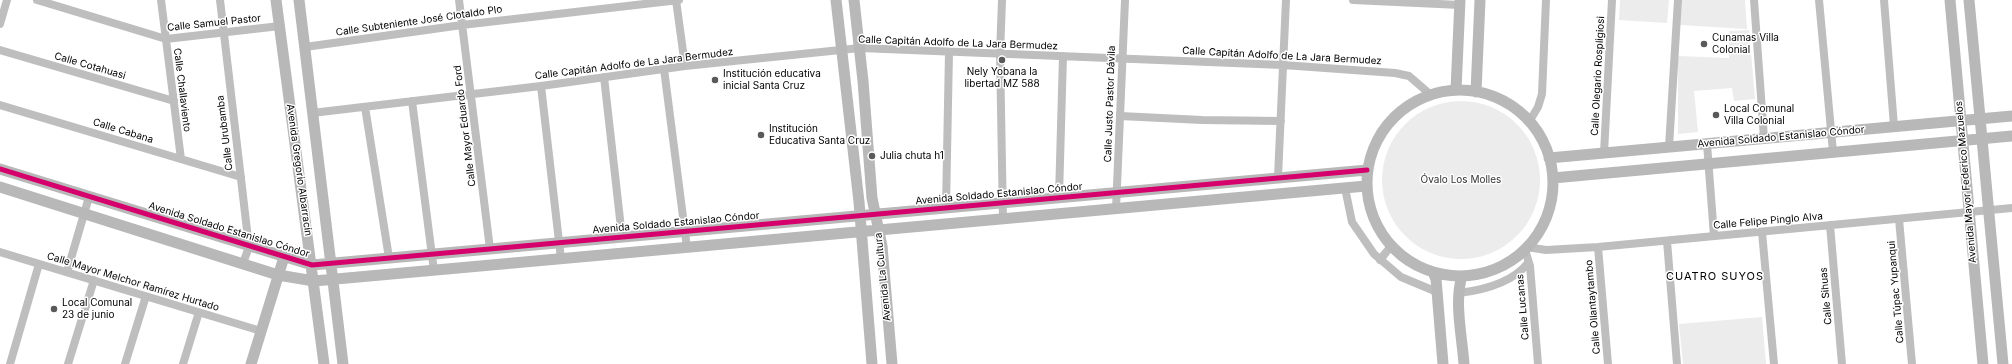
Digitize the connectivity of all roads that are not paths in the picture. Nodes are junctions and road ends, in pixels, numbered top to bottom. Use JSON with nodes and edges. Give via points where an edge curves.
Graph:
{"nodes":[{"id":1,"x":7,"y":0,"type":"edge"},
{"id":2,"x":37,"y":0,"type":"edge"},
{"id":3,"x":161,"y":0,"type":"edge"},
{"id":4,"x":220,"y":0,"type":"edge"},
{"id":5,"x":276,"y":0,"type":"edge"},
{"id":6,"x":299,"y":0,"type":"edge"},
{"id":7,"x":459,"y":0,"type":"edge"},
{"id":8,"x":677,"y":0,"type":"edge"},
{"id":9,"x":836,"y":0,"type":"edge"},
{"id":10,"x":854,"y":0,"type":"edge"},
{"id":11,"x":1002,"y":0,"type":"edge"},
{"id":12,"x":1125,"y":0,"type":"edge"},
{"id":13,"x":1286,"y":0,"type":"edge"},
{"id":14,"x":1353,"y":0,"type":"edge"},
{"id":15,"x":1480,"y":0,"type":"edge"},
{"id":16,"x":1546,"y":0,"type":"edge"},
{"id":17,"x":1612,"y":0,"type":"edge"},
{"id":18,"x":1678,"y":0,"type":"edge"},
{"id":19,"x":1754,"y":0,"type":"edge"},
{"id":20,"x":1819,"y":0,"type":"edge"},
{"id":21,"x":1884,"y":0,"type":"edge"},
{"id":22,"x":1950,"y":0,"type":"edge"},
{"id":23,"x":1969,"y":0,"type":"edge"},
{"id":24,"x":1460,"y":2,"type":"edge"},
{"id":25,"x":66,"y":4,"type":"edge"},
{"id":26,"x":0,"y":24,"type":"edge"},
{"id":27,"x":462,"y":25,"type":"junction"},
{"id":28,"x":280,"y":26,"type":"junction"},
{"id":29,"x":224,"y":33,"type":"junction"},
{"id":30,"x":166,"y":39,"type":"junction"},
{"id":31,"x":305,"y":47,"type":"junction"},
{"id":32,"x":860,"y":48,"type":"junction"},
{"id":33,"x":0,"y":50,"type":"edge"},
{"id":34,"x":842,"y":50,"type":"junction"},
{"id":35,"x":949,"y":52,"type":"junction"},
{"id":36,"x":1000,"y":54,"type":"junction"},
{"id":37,"x":1063,"y":56,"type":"junction"},
{"id":38,"x":1122,"y":59,"type":"junction"},
{"id":39,"x":1283,"y":65,"type":"junction"},
{"id":40,"x":685,"y":66,"type":"junction"},
{"id":41,"x":664,"y":69,"type":"junction"},
{"id":42,"x":604,"y":77,"type":"junction"},
{"id":43,"x":541,"y":86,"type":"junction"},
{"id":44,"x":1456,"y":90,"type":"junction"},
{"id":45,"x":1476,"y":92,"type":"junction"},
{"id":46,"x":471,"y":95,"type":"junction"},
{"id":47,"x":1431,"y":95,"type":"junction"},
{"id":48,"x":174,"y":101,"type":"junction"},
{"id":49,"x":412,"y":101,"type":"junction"},
{"id":50,"x":0,"y":105,"type":"edge"},
{"id":51,"x":366,"y":107,"type":"junction"},
{"id":52,"x":312,"y":112,"type":"junction"},
{"id":53,"x":1120,"y":116,"type":"junction"},
{"id":54,"x":2012,"y":116,"type":"edge"},
{"id":55,"x":1980,"y":118,"type":"junction"},
{"id":56,"x":1961,"y":120,"type":"junction"},
{"id":57,"x":1281,"y":121,"type":"junction"},
{"id":58,"x":1529,"y":122,"type":"junction"},
{"id":59,"x":1894,"y":126,"type":"junction"},
{"id":60,"x":1830,"y":132,"type":"junction"},
{"id":61,"x":2012,"y":136,"type":"edge"},
{"id":62,"x":1764,"y":138,"type":"junction"},
{"id":63,"x":1982,"y":139,"type":"junction"},
{"id":64,"x":1963,"y":140,"type":"junction"},
{"id":65,"x":1707,"y":144,"type":"junction"},
{"id":66,"x":1669,"y":147,"type":"junction"},
{"id":67,"x":1833,"y":152,"type":"junction"},
{"id":68,"x":1604,"y":153,"type":"junction"},
{"id":69,"x":1549,"y":158,"type":"junction"},
{"id":70,"x":181,"y":159,"type":"junction"},
{"id":71,"x":1708,"y":164,"type":"junction"},
{"id":72,"x":0,"y":169,"type":"edge"},
{"id":73,"x":1367,"y":170,"type":"junction"},
{"id":74,"x":240,"y":177,"type":"junction"},
{"id":75,"x":1278,"y":177,"type":"junction"},
{"id":76,"x":1553,"y":178,"type":"junction"},
{"id":77,"x":1366,"y":186,"type":"junction"},
{"id":78,"x":0,"y":187,"type":"edge"},
{"id":79,"x":1345,"y":188,"type":"junction"},
{"id":80,"x":1116,"y":192,"type":"junction"},
{"id":81,"x":88,"y":197,"type":"junction"},
{"id":82,"x":1059,"y":197,"type":"junction"},
{"id":83,"x":1001,"y":202,"type":"junction"},
{"id":84,"x":946,"y":207,"type":"junction"},
{"id":85,"x":2012,"y":208,"type":"edge"},
{"id":86,"x":1116,"y":209,"type":"junction"},
{"id":87,"x":1989,"y":210,"type":"junction"},
{"id":88,"x":1969,"y":212,"type":"junction"},
{"id":89,"x":83,"y":213,"type":"junction"},
{"id":90,"x":875,"y":214,"type":"junction"},
{"id":91,"x":860,"y":215,"type":"junction"},
{"id":92,"x":1003,"y":219,"type":"junction"},
{"id":93,"x":1899,"y":219,"type":"junction"},
{"id":94,"x":1830,"y":225,"type":"junction"},
{"id":95,"x":878,"y":230,"type":"junction"},
{"id":96,"x":686,"y":231,"type":"junction"},
{"id":97,"x":861,"y":232,"type":"junction"},
{"id":98,"x":1762,"y":232,"type":"junction"},
{"id":99,"x":1714,"y":236,"type":"junction"},
{"id":100,"x":622,"y":237,"type":"junction"},
{"id":101,"x":1667,"y":241,"type":"junction"},
{"id":102,"x":560,"y":243,"type":"junction"},
{"id":103,"x":1391,"y":246,"type":"junction"},
{"id":104,"x":249,"y":247,"type":"junction"},
{"id":105,"x":1598,"y":247,"type":"junction"},
{"id":106,"x":687,"y":248,"type":"junction"},
{"id":107,"x":1526,"y":248,"type":"junction"},
{"id":108,"x":490,"y":249,"type":"junction"},
{"id":109,"x":0,"y":252,"type":"edge"},
{"id":110,"x":432,"y":254,"type":"junction"},
{"id":111,"x":284,"y":258,"type":"junction"},
{"id":112,"x":389,"y":258,"type":"junction"},
{"id":113,"x":561,"y":260,"type":"junction"},
{"id":114,"x":1380,"y":260,"type":"junction"},
{"id":115,"x":1528,"y":263,"type":"junction"},
{"id":116,"x":39,"y":264,"type":"junction"},
{"id":117,"x":243,"y":264,"type":"junction"},
{"id":118,"x":330,"y":264,"type":"junction"},
{"id":119,"x":312,"y":265,"type":"junction"},
{"id":120,"x":434,"y":271,"type":"junction"},
{"id":121,"x":67,"y":272,"type":"junction"},
{"id":122,"x":1433,"y":272,"type":"junction"},
{"id":123,"x":278,"y":274,"type":"junction"},
{"id":124,"x":1462,"y":276,"type":"junction"},
{"id":125,"x":94,"y":280,"type":"junction"},
{"id":126,"x":333,"y":280,"type":"junction"},
{"id":127,"x":314,"y":281,"type":"junction"},
{"id":128,"x":1436,"y":292,"type":"junction"},
{"id":129,"x":1459,"y":293,"type":"junction"},
{"id":130,"x":146,"y":296,"type":"junction"},
{"id":131,"x":199,"y":312,"type":"junction"},
{"id":132,"x":261,"y":331,"type":"junction"},
{"id":133,"x":10,"y":364,"type":"edge"},
{"id":134,"x":68,"y":364,"type":"edge"},
{"id":135,"x":125,"y":364,"type":"edge"},
{"id":136,"x":183,"y":364,"type":"edge"},
{"id":137,"x":251,"y":364,"type":"edge"},
{"id":138,"x":324,"y":364,"type":"edge"},
{"id":139,"x":343,"y":364,"type":"edge"},
{"id":140,"x":872,"y":364,"type":"edge"},
{"id":141,"x":892,"y":364,"type":"edge"},
{"id":142,"x":1443,"y":364,"type":"edge"},
{"id":143,"x":1464,"y":364,"type":"edge"},
{"id":144,"x":1538,"y":364,"type":"edge"},
{"id":145,"x":1608,"y":364,"type":"edge"},
{"id":146,"x":1677,"y":364,"type":"edge"},
{"id":147,"x":1774,"y":364,"type":"edge"},
{"id":148,"x":1842,"y":364,"type":"edge"},
{"id":149,"x":1912,"y":364,"type":"edge"},
{"id":150,"x":1983,"y":364,"type":"edge"},
{"id":151,"x":2003,"y":364,"type":"edge"}],
"edges":[{"from":1,"to":26,"type":"street"},
{"from":2,"to":25,"type":"street","name":"Calle Samuel Pastor"},
{"from":3,"to":30,"type":"street","name":"Calle Challaviento"},
{"from":4,"to":29,"type":"street","name":"Calle Urubamba"},
{"from":5,"to":28,"type":"street","name":"Avenida Gregorio Albarracín"},
{"from":6,"to":31,"type":"street","name":"Avenida Gregorio Albarracín"},
{"from":7,"to":27,"type":"street","name":"Calle Mayor Eduardo Ford"},
{"from":8,"to":27,"type":"street","name":"Calle Subteniente José Clotaldo Plo"},
{"from":8,"to":40,"type":"street"},
{"from":9,"to":34,"type":"street","name":"Avenida La Cultura"},
{"from":10,"to":32,"type":"street","name":"Avenida La Cultura"},
{"from":11,"to":36,"type":"street"},
{"from":12,"to":38,"type":"street","name":"Calle Justo Pastor Dávila"},
{"from":13,"to":39,"type":"street"},
{"from":14,"to":24,"type":"street"},
{"from":15,"to":45,"type":"street"},
{"from":16,"to":58,"type":"street","via":[[1542,94],[1538,108]]},
{"from":17,"to":68,"type":"street","name":"Calle Olegario Rospligiosi"},
{"from":18,"to":66,"type":"street"},
{"from":19,"to":62,"type":"street"},
{"from":20,"to":60,"type":"street"},
{"from":21,"to":59,"type":"street"},
{"from":22,"to":56,"type":"street","name":"Avenida Mayor Federico Mazuelos"},
{"from":23,"to":55,"type":"street","name":"Avenida Mayor Federico Mazuelos"},
{"from":24,"to":44,"type":"street"},
{"from":25,"to":30,"type":"street","name":"Calle Samuel Pastor"},
{"from":27,"to":31,"type":"street","name":"Calle Subteniente José Clotaldo Plo"},
{"from":27,"to":46,"type":"street","name":"Calle Mayor Eduardo Ford"},
{"from":28,"to":29,"type":"street","name":"Calle Samuel Pastor"},
{"from":28,"to":119,"type":"street","name":"Avenida Gregorio Albarracín"},
{"from":29,"to":30,"type":"street","name":"Calle Samuel Pastor"},
{"from":29,"to":74,"type":"street","name":"Calle Urubamba"},
{"from":30,"to":48,"type":"street","name":"Calle Challaviento"},
{"from":31,"to":52,"type":"street","name":"Avenida Gregorio Albarracín"},
{"from":32,"to":34,"type":"street","name":"Calle Capitán Adolfo de La Jara Bermudez"},
{"from":32,"to":35,"type":"street","name":"Calle Capitán Adolfo de La Jara Bermudez"},
{"from":32,"to":90,"type":"street","name":"Avenida La Cultura"},
{"from":33,"to":48,"type":"street","name":"Calle Cotahuasi"},
{"from":34,"to":40,"type":"street","name":"Calle Capitán Adolfo de La Jara Bermudez"},
{"from":34,"to":91,"type":"street","name":"Avenida La Cultura"},
{"from":35,"to":36,"type":"street","name":"Calle Capitán Adolfo de La Jara Bermudez"},
{"from":35,"to":84,"type":"street"},
{"from":36,"to":37,"type":"street","name":"Calle Capitán Adolfo de La Jara Bermudez"},
{"from":36,"to":83,"type":"street"},
{"from":37,"to":38,"type":"street","name":"Calle Capitán Adolfo de La Jara Bermudez"},
{"from":37,"to":82,"type":"street"},
{"from":38,"to":39,"type":"street","name":"Calle Capitán Adolfo de La Jara Bermudez"},
{"from":38,"to":53,"type":"street","name":"Calle Justo Pastor Dávila"},
{"from":39,"to":47,"type":"street","name":"Calle Capitán Adolfo de La Jara Bermudez","via":[[1395,73],[1409,76]]},
{"from":39,"to":57,"type":"street"},
{"from":40,"to":41,"type":"street","name":"Calle Capitán Adolfo de La Jara Bermudez"},
{"from":41,"to":42,"type":"street","name":"Calle Capitán Adolfo de La Jara Bermudez"},
{"from":41,"to":96,"type":"street"},
{"from":42,"to":43,"type":"street","name":"Calle Capitán Adolfo de La Jara Bermudez"},
{"from":42,"to":100,"type":"street"},
{"from":43,"to":46,"type":"street","name":"Calle Capitán Adolfo de La Jara Bermudez"},
{"from":43,"to":102,"type":"street"},
{"from":44,"to":45,"type":"street"},
{"from":44,"to":47,"type":"street"},
{"from":45,"to":58,"type":"street","via":[[1508,104]]},
{"from":46,"to":49,"type":"street","name":"Calle Capitán Adolfo de La Jara Bermudez"},
{"from":46,"to":108,"type":"street","name":"Calle Mayor Eduardo Ford"},
{"from":47,"to":73,"type":"street","via":[[1408,106],[1388,123],[1374,145]]},
{"from":48,"to":70,"type":"street","name":"Calle Challaviento"},
{"from":49,"to":51,"type":"street","name":"Calle Capitán Adolfo de La Jara Bermudez"},
{"from":49,"to":110,"type":"street"},
{"from":50,"to":70,"type":"street","name":"Calle Cabana"},
{"from":51,"to":52,"type":"street","name":"Calle Capitán Adolfo de La Jara Bermudez"},
{"from":51,"to":112,"type":"street"},
{"from":52,"to":118,"type":"street","name":"Avenida Gregorio Albarracín"},
{"from":53,"to":57,"type":"street"},
{"from":53,"to":80,"type":"street","name":"Calle Justo Pastor Dávila"},
{"from":54,"to":55,"type":"street","name":"Avenida Soldado Estanislao Cóndor"},
{"from":55,"to":56,"type":"street","name":"Avenida Soldado Estanislao Cóndor"},
{"from":55,"to":63,"type":"street","name":"Avenida Mayor Federico Mazuelos"},
{"from":56,"to":59,"type":"street","name":"Avenida Soldado Estanislao Cóndor"},
{"from":56,"to":64,"type":"street","name":"Avenida Mayor Federico Mazuelos"},
{"from":57,"to":75,"type":"street"},
{"from":58,"to":69,"type":"street","via":[[1541,139]]},
{"from":59,"to":60,"type":"street","name":"Avenida Soldado Estanislao Cóndor"},
{"from":60,"to":62,"type":"street","name":"Avenida Soldado Estanislao Cóndor"},
{"from":60,"to":67,"type":"street"},
{"from":61,"to":63,"type":"street","name":"Avenida Soldado Estanislao Cóndor"},
{"from":62,"to":65,"type":"street","name":"Avenida Soldado Estanislao Cóndor"},
{"from":63,"to":64,"type":"street","name":"Avenida Soldado Estanislao Cóndor"},
{"from":63,"to":87,"type":"street","name":"Avenida Mayor Federico Mazuelos"},
{"from":64,"to":67,"type":"street","name":"Avenida Soldado Estanislao Cóndor"},
{"from":64,"to":88,"type":"street","name":"Avenida Mayor Federico Mazuelos"},
{"from":65,"to":66,"type":"street","name":"Avenida Soldado Estanislao Cóndor"},
{"from":65,"to":71,"type":"street"},
{"from":66,"to":68,"type":"street","name":"Avenida Soldado Estanislao Cóndor"},
{"from":67,"to":71,"type":"street","name":"Avenida Soldado Estanislao Cóndor"},
{"from":68,"to":69,"type":"street","name":"Avenida Soldado Estanislao Cóndor"},
{"from":69,"to":76,"type":"street"},
{"from":70,"to":74,"type":"street","name":"Calle Cabana"},
{"from":71,"to":76,"type":"street","name":"Avenida Soldado Estanislao Cóndor"},
{"from":71,"to":99,"type":"street"},
{"from":72,"to":81,"type":"street","name":"Avenida Soldado Estanislao Cóndor"},
{"from":73,"to":75,"type":"street","name":"Avenida Soldado Estanislao Cóndor"},
{"from":73,"to":77,"type":"street"},
{"from":74,"to":104,"type":"street","name":"Calle Urubamba"},
{"from":75,"to":80,"type":"street","name":"Avenida Soldado Estanislao Cóndor"},
{"from":76,"to":107,"type":"street","via":[[1547,215]]},
{"from":77,"to":79,"type":"street"},
{"from":77,"to":103,"type":"street","via":[[1372,215]]},
{"from":78,"to":89,"type":"street"},
{"from":79,"to":86,"type":"street"},
{"from":79,"to":114,"type":"street","via":[[1352,222]]},
{"from":80,"to":82,"type":"street","name":"Avenida Soldado Estanislao Cóndor"},
{"from":80,"to":86,"type":"street","name":"Calle Justo Pastor Dávila"},
{"from":81,"to":89,"type":"street"},
{"from":81,"to":104,"type":"street","name":"Avenida Soldado Estanislao Cóndor"},
{"from":82,"to":83,"type":"street","name":"Avenida Soldado Estanislao Cóndor"},
{"from":83,"to":84,"type":"street","name":"Avenida Soldado Estanislao Cóndor"},
{"from":83,"to":92,"type":"street"},
{"from":84,"to":90,"type":"street","name":"Avenida Soldado Estanislao Cóndor"},
{"from":85,"to":87,"type":"street","name":"Calle Felipe Pinglo Alva"},
{"from":86,"to":92,"type":"street"},
{"from":87,"to":88,"type":"street","name":"Calle Felipe Pinglo Alva"},
{"from":87,"to":151,"type":"street","name":"Avenida Mayor Federico Mazuelos"},
{"from":88,"to":93,"type":"street","name":"Calle Felipe Pinglo Alva"},
{"from":88,"to":150,"type":"street","name":"Avenida Mayor Federico Mazuelos"},
{"from":89,"to":117,"type":"street"},
{"from":89,"to":121,"type":"street"},
{"from":90,"to":91,"type":"street","name":"Avenida Soldado Estanislao Cóndor"},
{"from":90,"to":95,"type":"street","name":"Avenida La Cultura"},
{"from":91,"to":96,"type":"street","name":"Avenida Soldado Estanislao Cóndor"},
{"from":91,"to":97,"type":"street","name":"Avenida La Cultura"},
{"from":92,"to":95,"type":"street"},
{"from":93,"to":94,"type":"street","name":"Calle Felipe Pinglo Alva"},
{"from":93,"to":149,"type":"street","name":"Calle Túpac Yupanqui"},
{"from":94,"to":98,"type":"street","name":"Calle Felipe Pinglo Alva"},
{"from":94,"to":148,"type":"street","name":"Calle Sihuas"},
{"from":95,"to":97,"type":"street"},
{"from":95,"to":141,"type":"street","name":"Avenida La Cultura","via":[[882,246]]},
{"from":96,"to":100,"type":"street","name":"Avenida Soldado Estanislao Cóndor"},
{"from":96,"to":106,"type":"street"},
{"from":97,"to":106,"type":"street"},
{"from":97,"to":140,"type":"street","name":"Avenida La Cultura"},
{"from":98,"to":99,"type":"street","name":"Calle Felipe Pinglo Alva"},
{"from":98,"to":147,"type":"street"},
{"from":99,"to":101,"type":"street","name":"Calle Felipe Pinglo Alva"},
{"from":100,"to":102,"type":"street","name":"Avenida Soldado Estanislao Cóndor"},
{"from":101,"to":105,"type":"street","name":"Calle Felipe Pinglo Alva"},
{"from":101,"to":146,"type":"street"},
{"from":102,"to":108,"type":"street","name":"Avenida Soldado Estanislao Cóndor"},
{"from":102,"to":113,"type":"street"},
{"from":103,"to":114,"type":"street"},
{"from":103,"to":122,"type":"street","via":[[1410,262]]},
{"from":104,"to":111,"type":"street","name":"Avenida Soldado Estanislao Cóndor"},
{"from":104,"to":117,"type":"street","name":"Calle Urubamba"},
{"from":105,"to":107,"type":"street","name":"Calle Felipe Pinglo Alva","via":[[1546,250]]},
{"from":105,"to":145,"type":"street","name":"Calle Ollantaytambo"},
{"from":106,"to":113,"type":"street"},
{"from":107,"to":115,"type":"street","name":"Calle Lucanas"},
{"from":107,"to":124,"type":"street","via":[[1496,268]]},
{"from":108,"to":110,"type":"street","name":"Avenida Soldado Estanislao Cóndor"},
{"from":109,"to":116,"type":"street","name":"Calle Mayor Melchor Ramírez Hurtado"},
{"from":110,"to":112,"type":"street","name":"Avenida Soldado Estanislao Cóndor"},
{"from":110,"to":120,"type":"street"},
{"from":111,"to":119,"type":"street","name":"Avenida Soldado Estanislao Cóndor"},
{"from":111,"to":123,"type":"street"},
{"from":112,"to":118,"type":"street","name":"Avenida Soldado Estanislao Cóndor"},
{"from":113,"to":120,"type":"street"},
{"from":114,"to":128,"type":"street","via":[[1401,276]]},
{"from":115,"to":129,"type":"street","via":[[1503,282],[1479,291]]},
{"from":115,"to":144,"type":"street","name":"Calle Lucanas"},
{"from":116,"to":121,"type":"street","name":"Calle Mayor Melchor Ramírez Hurtado"},
{"from":116,"to":133,"type":"street"},
{"from":117,"to":123,"type":"street"},
{"from":118,"to":119,"type":"street","name":"Avenida Soldado Estanislao Cóndor"},
{"from":118,"to":126,"type":"street","name":"Avenida Gregorio Albarracín"},
{"from":119,"to":127,"type":"street","name":"Avenida Gregorio Albarracín"},
{"from":120,"to":126,"type":"street"},
{"from":121,"to":125,"type":"street","name":"Calle Mayor Melchor Ramírez Hurtado"},
{"from":122,"to":124,"type":"street"},
{"from":122,"to":128,"type":"street"},
{"from":123,"to":127,"type":"street"},
{"from":123,"to":132,"type":"street"},
{"from":124,"to":129,"type":"street"},
{"from":125,"to":130,"type":"street","name":"Calle Mayor Melchor Ramírez Hurtado"},
{"from":125,"to":134,"type":"street"},
{"from":126,"to":127,"type":"street"},
{"from":126,"to":139,"type":"street","name":"Avenida Gregorio Albarracín"},
{"from":127,"to":138,"type":"street","name":"Avenida Gregorio Albarracín"},
{"from":128,"to":142,"type":"street"},
{"from":129,"to":143,"type":"street"},
{"from":130,"to":131,"type":"street","name":"Calle Mayor Melchor Ramírez Hurtado"},
{"from":130,"to":135,"type":"street"},
{"from":131,"to":132,"type":"street","name":"Calle Mayor Melchor Ramírez Hurtado"},
{"from":131,"to":136,"type":"street"},
{"from":132,"to":137,"type":"street"}]}
